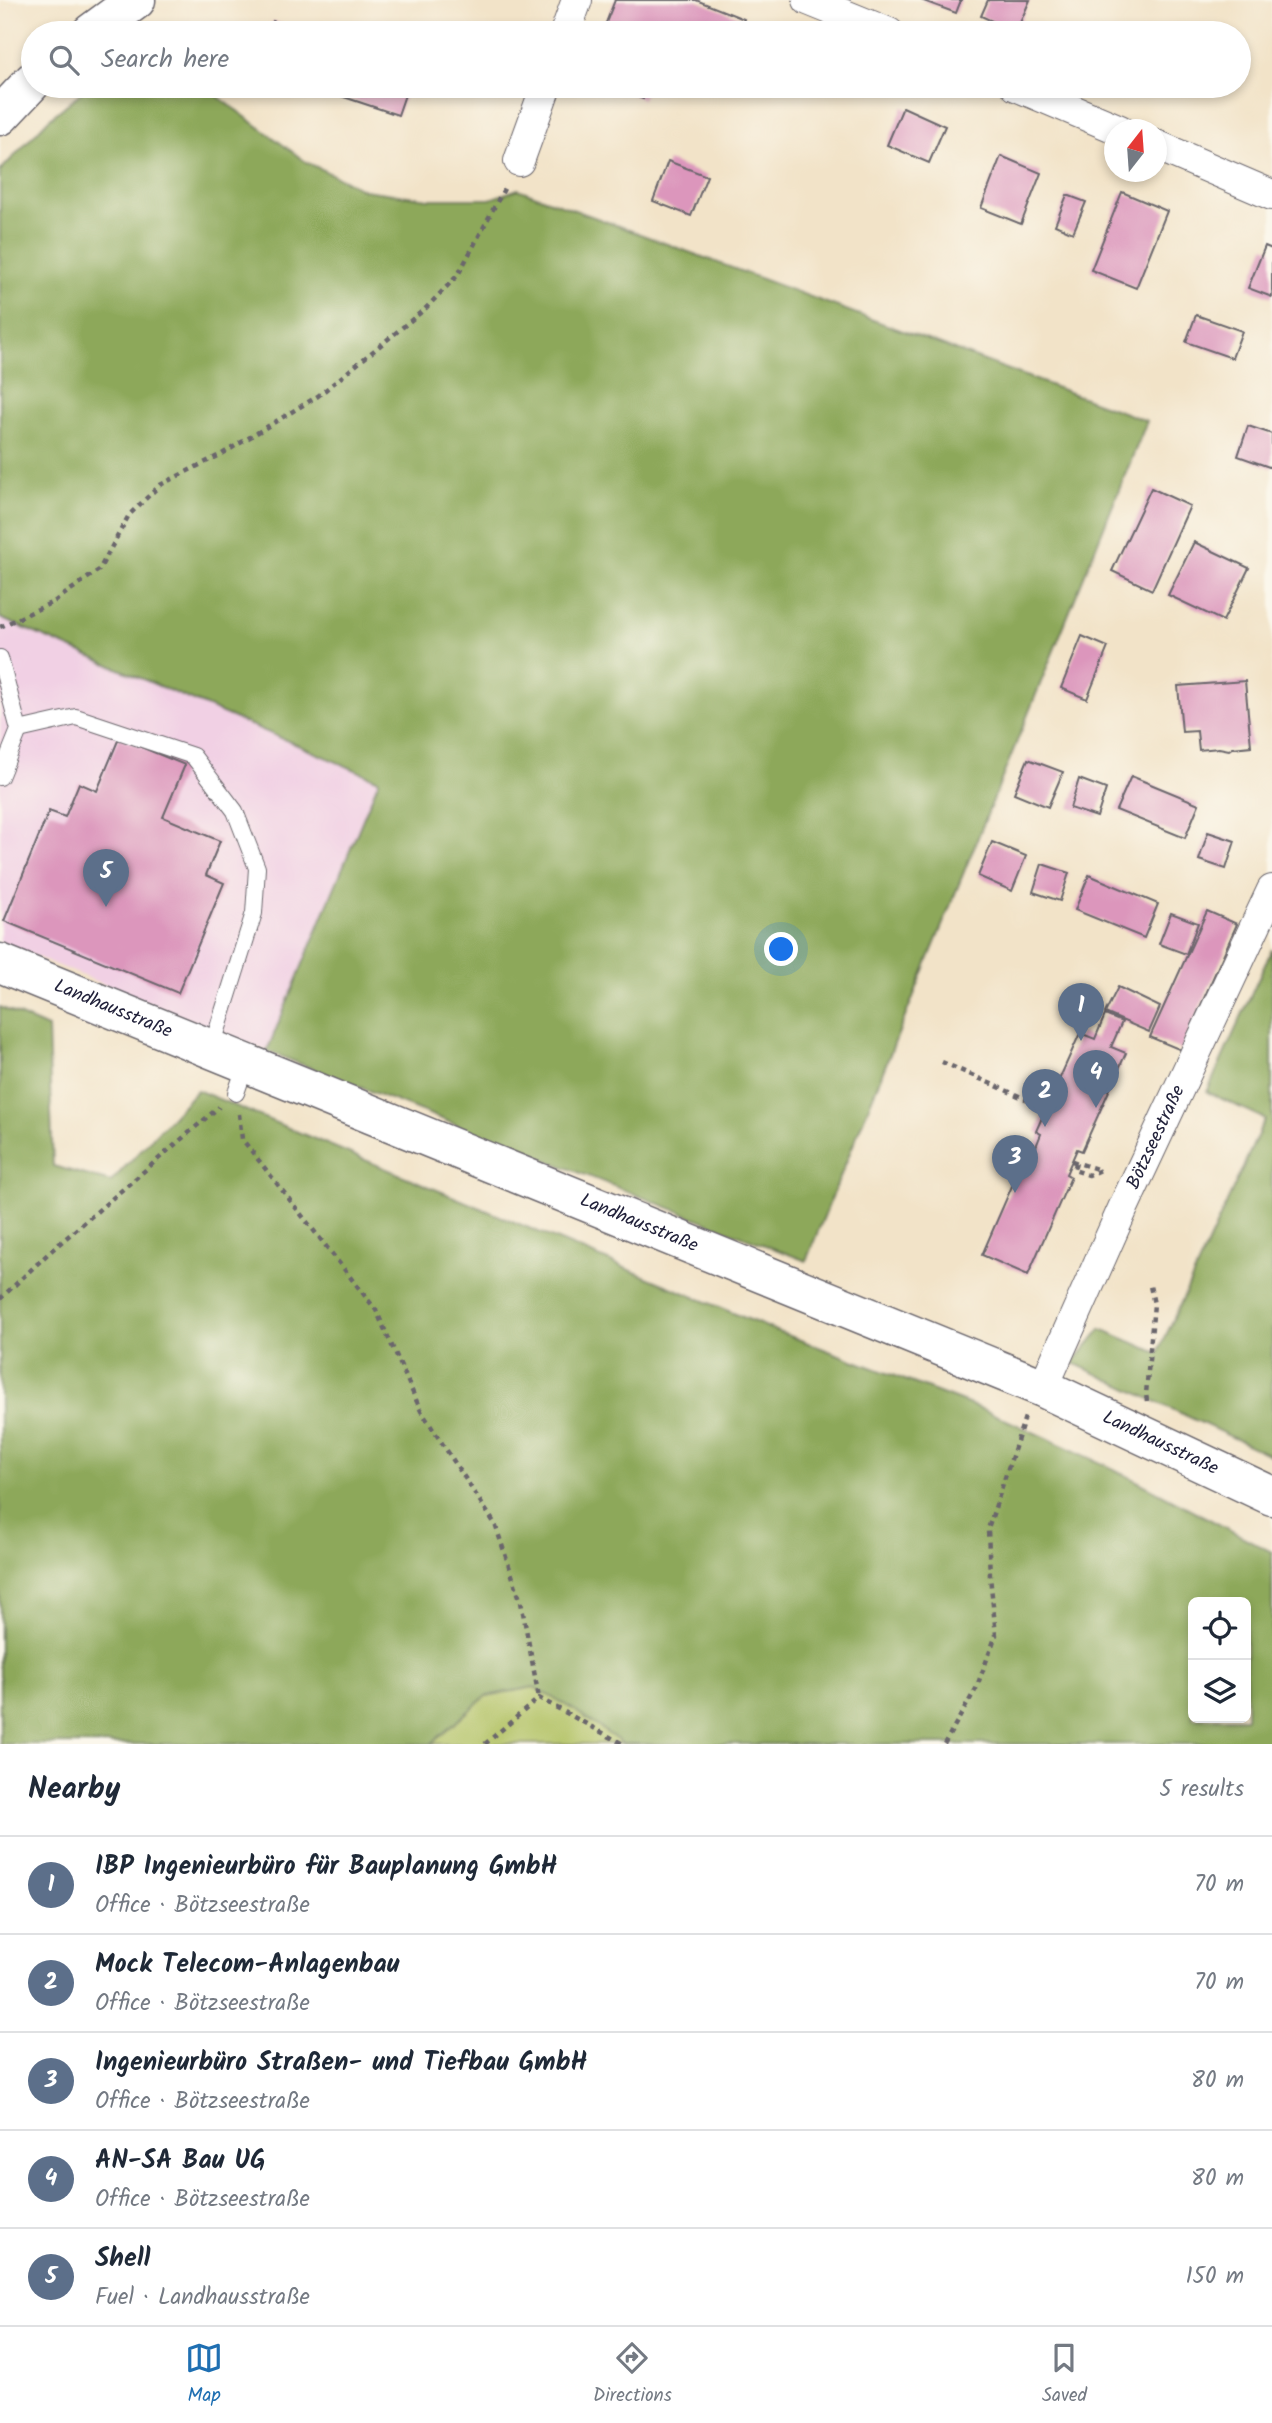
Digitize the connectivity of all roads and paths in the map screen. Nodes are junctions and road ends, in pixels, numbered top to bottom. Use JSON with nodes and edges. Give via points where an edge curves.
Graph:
{"nodes":[{"id":1,"x":577,"y":0,"type":"edge"},
{"id":2,"x":808,"y":0,"type":"edge"},
{"id":3,"x":569,"y":21,"type":"edge"},
{"id":4,"x":860,"y":21,"type":"edge"},
{"id":5,"x":21,"y":94,"type":"edge"},
{"id":6,"x":542,"y":98,"type":"edge"},
{"id":7,"x":1044,"y":98,"type":"edge"},
{"id":8,"x":0,"y":116,"type":"edge"},
{"id":9,"x":1104,"y":123,"type":"edge"},
{"id":10,"x":1167,"y":149,"type":"edge"},
{"id":11,"x":519,"y":162,"type":"joint"},
{"id":12,"x":1272,"y":195,"type":"edge"},
{"id":13,"x":0,"y":627,"type":"edge"},
{"id":14,"x":0,"y":658,"type":"edge"},
{"id":15,"x":7,"y":707,"type":"edge"},
{"id":16,"x":19,"y":730,"type":"junction"},
{"id":17,"x":0,"y":777,"type":"edge"},
{"id":18,"x":1272,"y":890,"type":"edge"},
{"id":19,"x":0,"y":963,"type":"edge"},
{"id":20,"x":211,"y":1049,"type":"junction"},
{"id":21,"x":942,"y":1062,"type":"dead end"},
{"id":22,"x":241,"y":1078,"type":"junction"},
{"id":23,"x":1046,"y":1108,"type":"dead end"},
{"id":24,"x":1074,"y":1162,"type":"joint"},
{"id":25,"x":1150,"y":1286,"type":"dead end"},
{"id":26,"x":0,"y":1299,"type":"edge"},
{"id":27,"x":1034,"y":1401,"type":"junction"},
{"id":28,"x":1149,"y":1409,"type":"dead end"},
{"id":29,"x":1272,"y":1496,"type":"edge"},
{"id":30,"x":539,"y":1698,"type":"junction"},
{"id":31,"x":485,"y":1744,"type":"edge"},
{"id":32,"x":623,"y":1744,"type":"edge"},
{"id":33,"x":944,"y":1744,"type":"edge"}],
"edges":[{"from":1,"to":3,"type":"street"},
{"from":2,"to":4,"type":"street"},
{"from":5,"to":8,"type":"street"},
{"from":6,"to":11,"type":"street"},
{"from":7,"to":9,"type":"street"},
{"from":10,"to":12,"type":"street"},
{"from":11,"to":13,"type":"path","via":[[458,275],[425,309],[318,396],[160,485],[129,514],[99,570],[55,601]]},
{"from":14,"to":15,"type":"lane"},
{"from":15,"to":16,"type":"lane"},
{"from":16,"to":17,"type":"lane"},
{"from":16,"to":20,"type":"lane","via":[[76,717],[193,755],[235,811],[257,868],[254,914]]},
{"from":18,"to":27,"type":"street","name":"Bötzseestraße"},
{"from":19,"to":20,"type":"street","name":"Landhausstraße"},
{"from":20,"to":22,"type":"street","name":"Landhausstraße"},
{"from":21,"to":23,"type":"path"},
{"from":22,"to":26,"type":"path"},
{"from":22,"to":27,"type":"street","name":"Landhausstraße","via":[[833,1300]]},
{"from":22,"to":30,"type":"path","via":[[242,1139],[376,1310],[421,1411],[495,1524],[521,1602]]},
{"from":24,"to":24,"type":"path","via":[[1074,1170],[1089,1175],[1101,1170]]},
{"from":25,"to":28,"type":"path","via":[[1154,1304],[1146,1394]]},
{"from":27,"to":29,"type":"street","name":"Landhausstraße"},
{"from":27,"to":33,"type":"path","via":[[988,1529],[996,1635],[976,1689]]},
{"from":30,"to":31,"type":"path"},
{"from":30,"to":32,"type":"path"}]}
